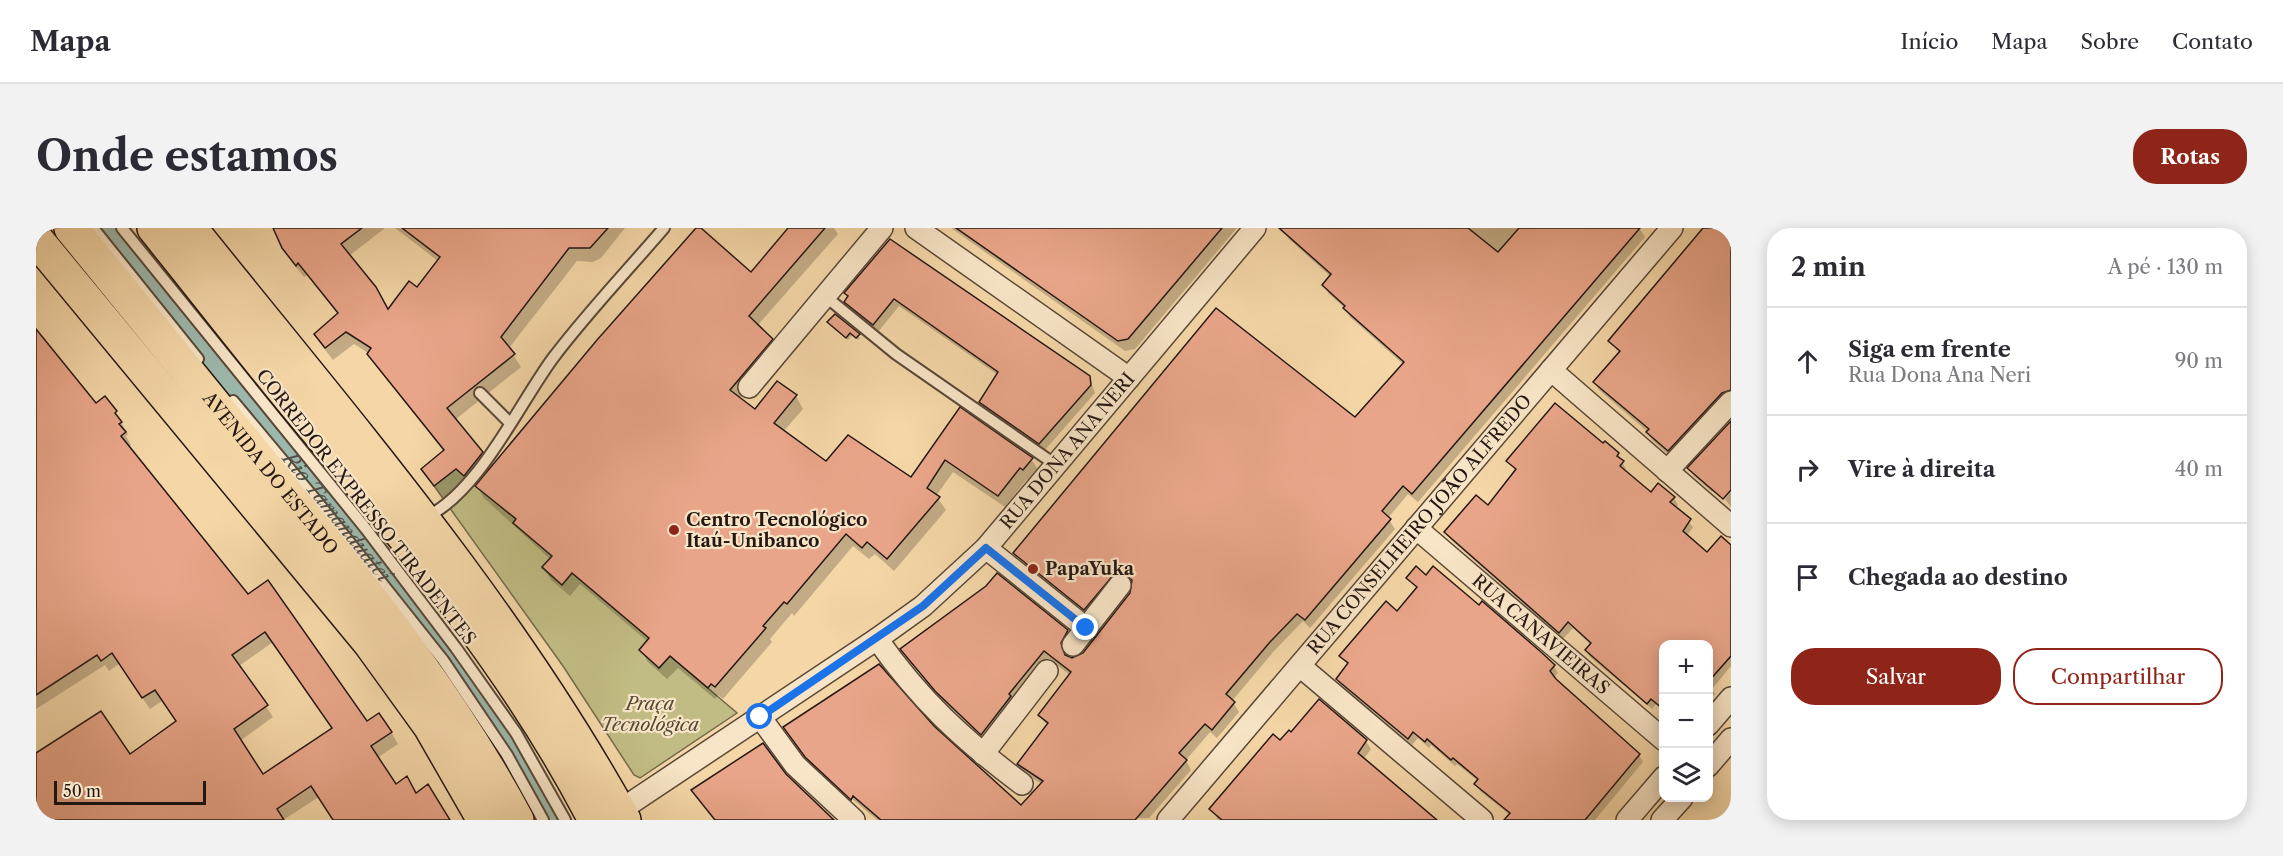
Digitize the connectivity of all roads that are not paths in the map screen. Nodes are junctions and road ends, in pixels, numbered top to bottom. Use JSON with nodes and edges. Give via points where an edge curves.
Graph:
{"nodes":[{"id":1,"x":71,"y":228,"type":"edge"},
{"id":2,"x":93,"y":228,"type":"edge"},
{"id":3,"x":122,"y":228,"type":"edge"},
{"id":4,"x":154,"y":228,"type":"edge"},
{"id":5,"x":190,"y":228,"type":"edge"},
{"id":6,"x":664,"y":228,"type":"edge"},
{"id":7,"x":882,"y":228,"type":"edge"},
{"id":8,"x":916,"y":228,"type":"edge"},
{"id":9,"x":1255,"y":228,"type":"edge"},
{"id":10,"x":1672,"y":228,"type":"edge"},
{"id":11,"x":36,"y":239,"type":"edge"},
{"id":12,"x":825,"y":296,"type":"junction"},
{"id":13,"x":207,"y":370,"type":"dead end"},
{"id":14,"x":1551,"y":370,"type":"junction"},
{"id":15,"x":1129,"y":378,"type":"junction"},
{"id":16,"x":749,"y":387,"type":"dead end"},
{"id":17,"x":222,"y":388,"type":"dead end"},
{"id":18,"x":480,"y":393,"type":"dead end"},
{"id":19,"x":1731,"y":402,"type":"edge"},
{"id":20,"x":509,"y":422,"type":"junction"},
{"id":21,"x":1056,"y":465,"type":"junction"},
{"id":22,"x":1667,"y":471,"type":"junction"},
{"id":23,"x":423,"y":519,"type":"junction"},
{"id":24,"x":1731,"y":526,"type":"edge"},
{"id":25,"x":1416,"y":528,"type":"junction"},
{"id":26,"x":986,"y":548,"type":"junction"},
{"id":27,"x":1120,"y":585,"type":"dead end"},
{"id":28,"x":1086,"y":628,"type":"junction"},
{"id":29,"x":877,"y":639,"type":"junction"},
{"id":30,"x":1073,"y":645,"type":"dead end"},
{"id":31,"x":1300,"y":666,"type":"junction"},
{"id":32,"x":1047,"y":670,"type":"dead end"},
{"id":33,"x":1731,"y":698,"type":"edge"},
{"id":34,"x":760,"y":717,"type":"junction"},
{"id":35,"x":1713,"y":719,"type":"edge"},
{"id":36,"x":1659,"y":736,"type":"edge"},
{"id":37,"x":1731,"y":739,"type":"edge"},
{"id":38,"x":983,"y":754,"type":"junction"},
{"id":39,"x":1713,"y":760,"type":"edge"},
{"id":40,"x":1659,"y":783,"type":"edge"},
{"id":41,"x":1022,"y":784,"type":"dead end"},
{"id":42,"x":1678,"y":802,"type":"edge"},
{"id":43,"x":612,"y":817,"type":"edge"},
{"id":44,"x":484,"y":820,"type":"edge"},
{"id":45,"x":517,"y":820,"type":"edge"},
{"id":46,"x":543,"y":820,"type":"edge"},
{"id":47,"x":565,"y":820,"type":"edge"},
{"id":48,"x":854,"y":820,"type":"edge"},
{"id":49,"x":1168,"y":820,"type":"edge"},
{"id":50,"x":1482,"y":820,"type":"edge"},
{"id":51,"x":1627,"y":820,"type":"edge"},
{"id":52,"x":1662,"y":820,"type":"edge"}],
"edges":[{"from":1,"to":45,"type":"main road","name":"AVENIDA DO ESTADO","via":[[373,599],[469,738]]},
{"from":2,"to":13,"type":"lane"},
{"from":3,"to":47,"type":"lane","name":"CORREDOR EXPRESSO TIRADENTES","via":[[366,529],[456,648],[516,733]]},
{"from":4,"to":43,"type":"main road","via":[[401,530],[452,596],[547,734]]},
{"from":5,"to":23,"type":"main road"},
{"from":6,"to":20,"type":"lane","via":[[554,357]]},
{"from":7,"to":12,"type":"street"},
{"from":8,"to":15,"type":"street"},
{"from":9,"to":15,"type":"street","name":"RUA DONA ANA NERI"},
{"from":10,"to":14,"type":"street","name":"RUA CONSELHEIRO JOÃO ALFREDO"},
{"from":11,"to":44,"type":"main road","name":"AVENIDA DO ESTADO","via":[[370,643],[430,726]]},
{"from":12,"to":16,"type":"street"},
{"from":12,"to":21,"type":"lane","via":[[896,354]]},
{"from":14,"to":22,"type":"street"},
{"from":14,"to":25,"type":"street","name":"RUA CONSELHEIRO JOÃO ALFREDO"},
{"from":15,"to":21,"type":"street","name":"RUA DONA ANA NERI"},
{"from":17,"to":46,"type":"lane","name":"CORREDOR EXPRESSO TIRADENTES","via":[[443,660],[507,755]]},
{"from":18,"to":20,"type":"lane"},
{"from":19,"to":22,"type":"street"},
{"from":20,"to":23,"type":"lane","via":[[464,489],[440,511]]},
{"from":21,"to":26,"type":"street","name":"RUA DONA ANA NERI"},
{"from":22,"to":24,"type":"street"},
{"from":23,"to":43,"type":"main road","via":[[491,608],[547,691]]},
{"from":25,"to":31,"type":"street","name":"RUA CONSELHEIRO JOÃO ALFREDO"},
{"from":25,"to":36,"type":"street","name":"RUA CANAVIEIRAS"},
{"from":26,"to":28,"type":"street"},
{"from":26,"to":29,"type":"street","name":"RUA DONA ANA NERI","via":[[923,606]]},
{"from":27,"to":28,"type":"street"},
{"from":28,"to":30,"type":"street"},
{"from":29,"to":34,"type":"street","name":"RUA DONA ANA NERI"},
{"from":29,"to":38,"type":"street","via":[[921,697]]},
{"from":31,"to":49,"type":"street","name":"RUA CONSELHEIRO JOÃO ALFREDO"},
{"from":31,"to":50,"type":"street"},
{"from":32,"to":38,"type":"street"},
{"from":33,"to":35,"type":"street"},
{"from":34,"to":43,"type":"street","name":"RUA DONA ANA NERI"},
{"from":34,"to":48,"type":"street","via":[[795,765]]},
{"from":37,"to":39,"type":"street"},
{"from":38,"to":41,"type":"street"},
{"from":40,"to":51,"type":"street"},
{"from":42,"to":52,"type":"street"}]}
